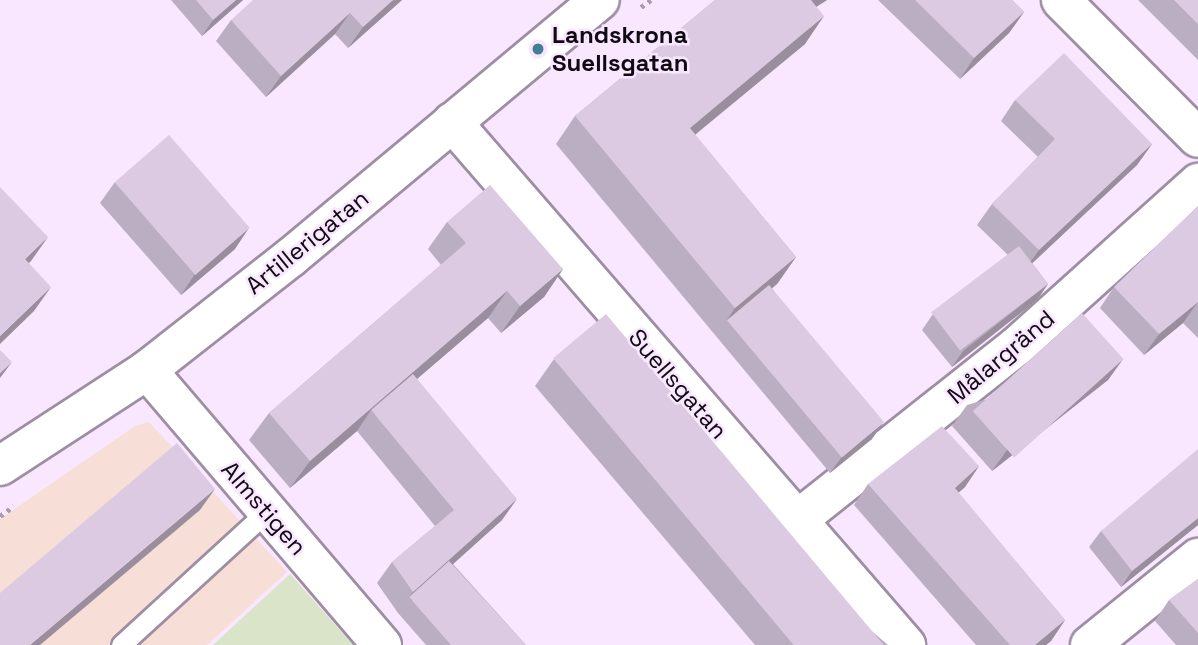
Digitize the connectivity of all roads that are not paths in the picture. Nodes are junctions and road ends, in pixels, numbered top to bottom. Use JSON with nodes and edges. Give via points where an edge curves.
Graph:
{"nodes":[{"id":1,"x":600,"y":0,"type":"edge"},
{"id":2,"x":1061,"y":0,"type":"edge"},
{"id":3,"x":452,"y":122,"type":"junction"},
{"id":4,"x":1198,"y":138,"type":"edge"},
{"id":5,"x":1198,"y":183,"type":"edge"},
{"id":6,"x":147,"y":370,"type":"junction"},
{"id":7,"x":0,"y":466,"type":"edge"},
{"id":8,"x":267,"y":511,"type":"junction"},
{"id":9,"x":796,"y":521,"type":"junction"},
{"id":10,"x":1198,"y":558,"type":"edge"},
{"id":11,"x":121,"y":645,"type":"edge"},
{"id":12,"x":382,"y":645,"type":"edge"},
{"id":13,"x":906,"y":645,"type":"edge"},
{"id":14,"x":1090,"y":645,"type":"edge"}],
"edges":[{"from":1,"to":3,"type":"street","name":"Artillerigatan"},
{"from":2,"to":4,"type":"street"},
{"from":3,"to":6,"type":"street","name":"Artillerigatan"},
{"from":3,"to":9,"type":"street","name":"Suellsgatan"},
{"from":5,"to":9,"type":"street","name":"Målargränd","via":[[1017,346]]},
{"from":6,"to":7,"type":"street","name":"Artillerigatan"},
{"from":6,"to":8,"type":"street","name":"Almstigen"},
{"from":8,"to":11,"type":"lane"},
{"from":8,"to":12,"type":"street","name":"Almstigen"},
{"from":9,"to":13,"type":"street","name":"Suellsgatan"},
{"from":10,"to":14,"type":"street"}]}
